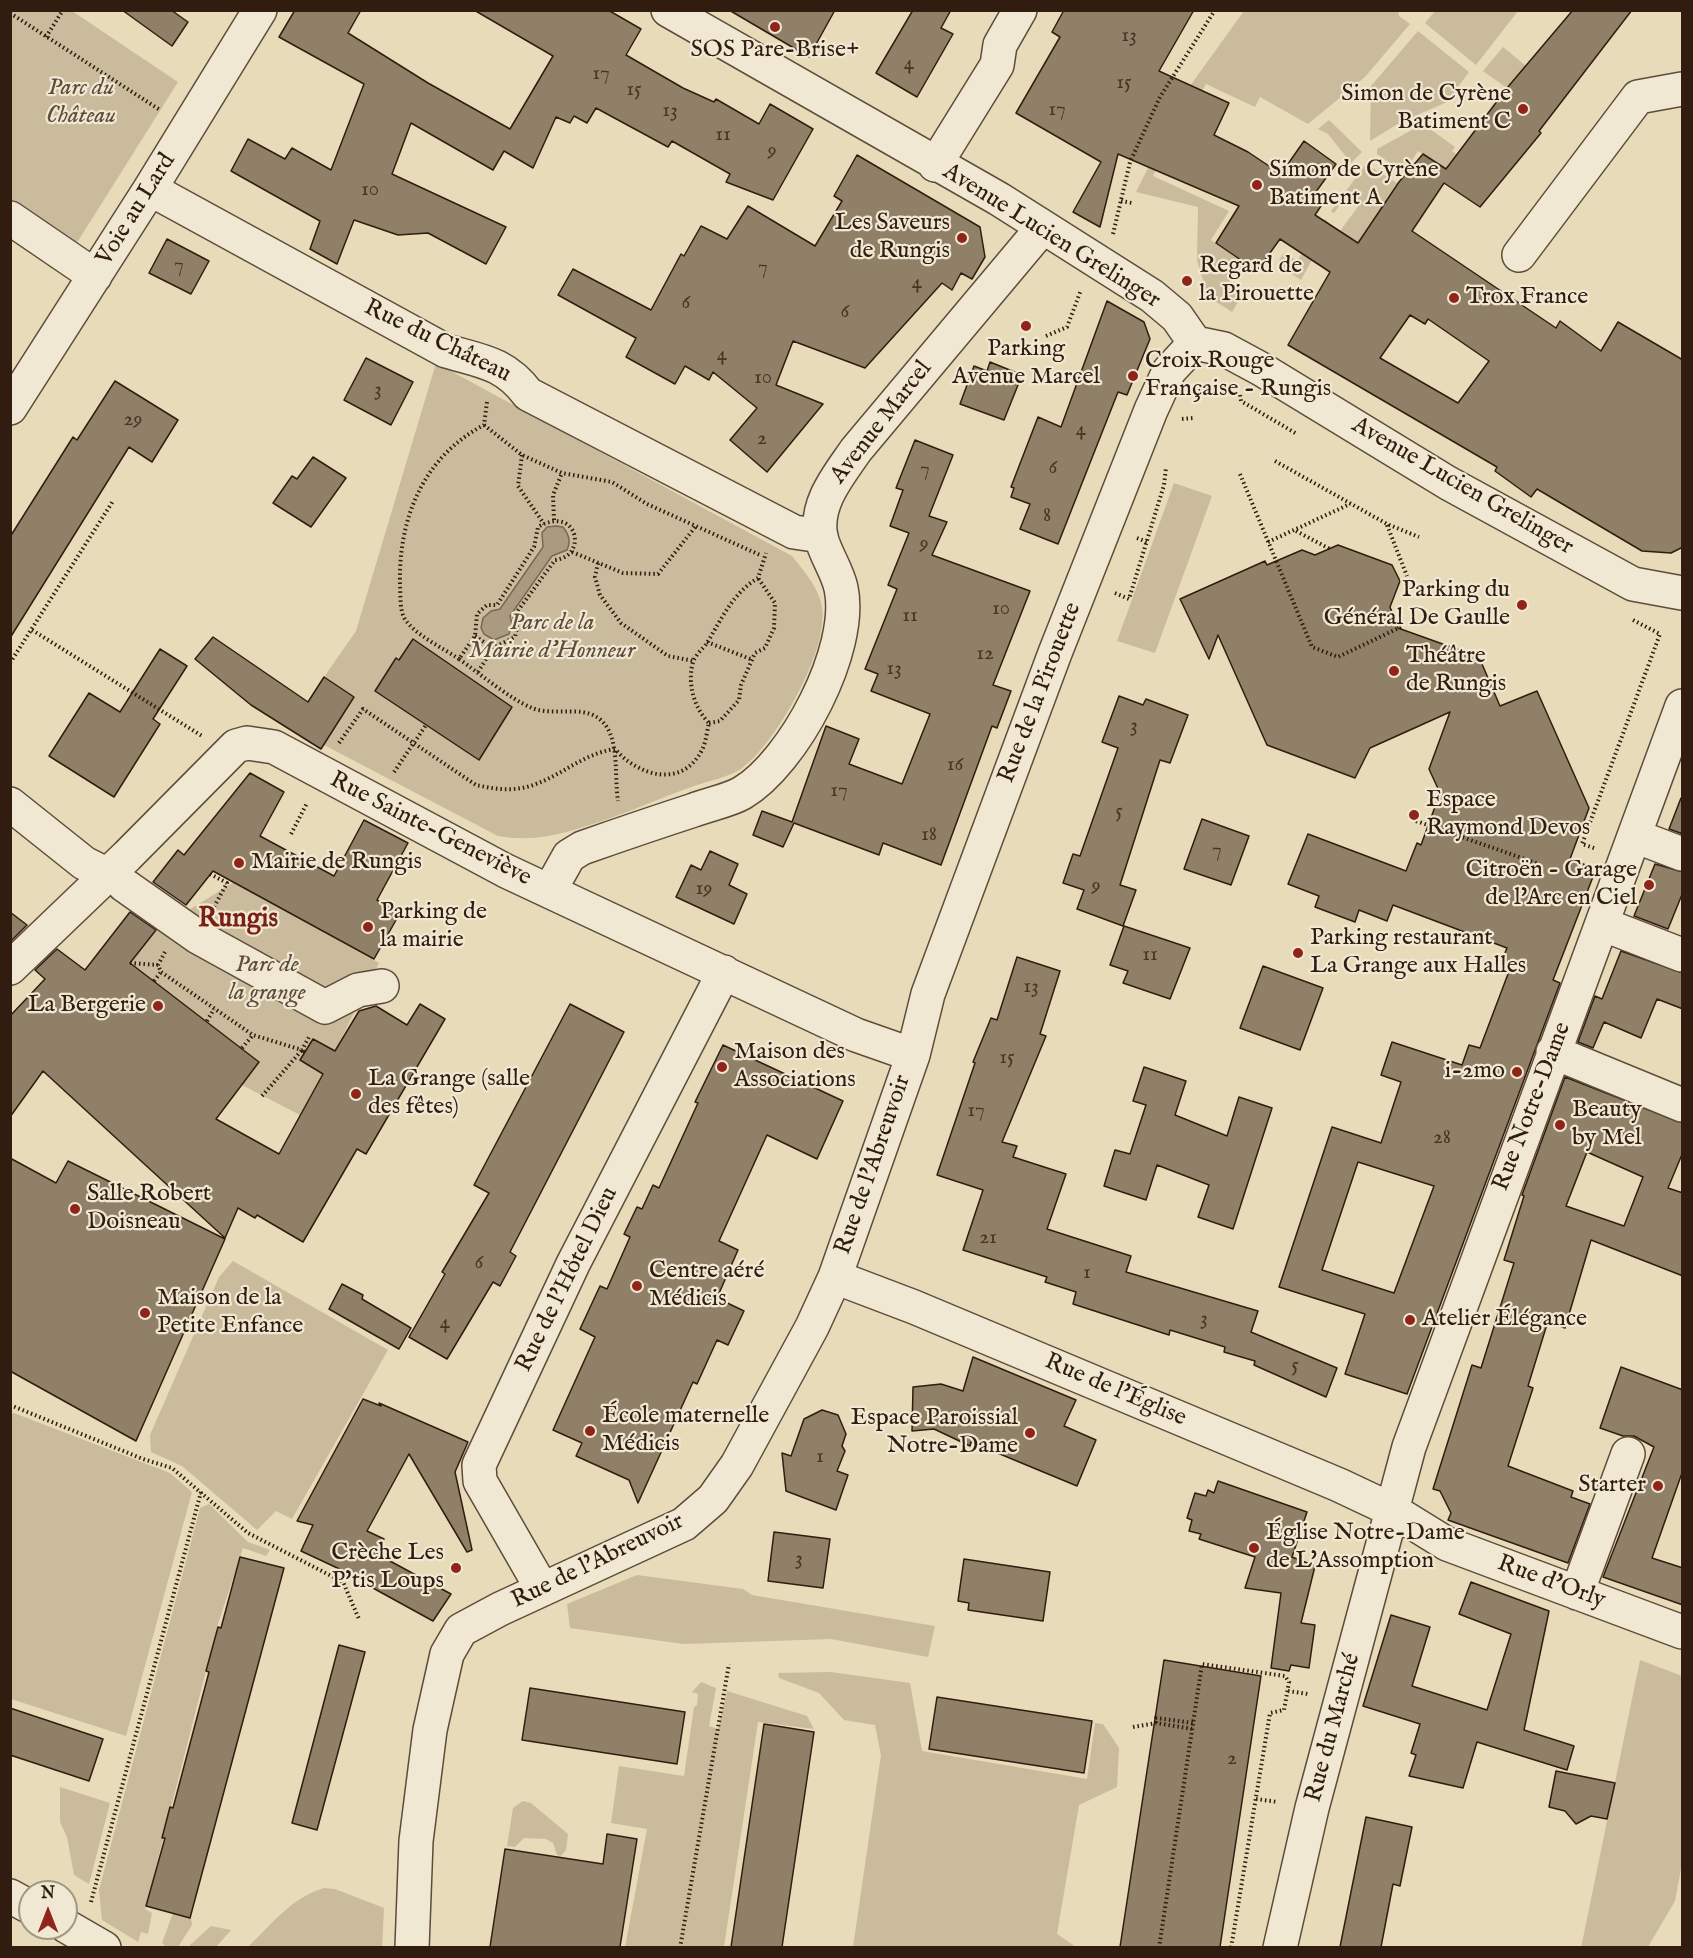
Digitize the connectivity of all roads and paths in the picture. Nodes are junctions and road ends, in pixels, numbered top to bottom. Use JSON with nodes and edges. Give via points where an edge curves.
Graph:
{"nodes":[{"id":1,"x":63,"y":10,"type":"edge"},
{"id":2,"x":260,"y":10,"type":"edge"},
{"id":3,"x":668,"y":10,"type":"edge"},
{"id":4,"x":1020,"y":10,"type":"edge"},
{"id":5,"x":1215,"y":10,"type":"edge"},
{"id":6,"x":10,"y":13,"type":"edge"},
{"id":7,"x":46,"y":37,"type":"junction"},
{"id":8,"x":1683,"y":89,"type":"edge"},
{"id":9,"x":160,"y":110,"type":"dead end"},
{"id":10,"x":935,"y":165,"type":"junction"},
{"id":11,"x":150,"y":189,"type":"junction"},
{"id":12,"x":1121,"y":201,"type":"junction"},
{"id":13,"x":1132,"y":203,"type":"dead end"},
{"id":14,"x":10,"y":218,"type":"edge"},
{"id":15,"x":1043,"y":227,"type":"junction"},
{"id":16,"x":1110,"y":241,"type":"dead end"},
{"id":17,"x":1519,"y":255,"type":"dead end"},
{"id":18,"x":95,"y":276,"type":"junction"},
{"id":19,"x":1083,"y":284,"type":"dead end"},
{"id":20,"x":1046,"y":336,"type":"dead end"},
{"id":21,"x":1195,"y":343,"type":"junction"},
{"id":22,"x":501,"y":368,"type":"junction"},
{"id":23,"x":1230,"y":387,"type":"dead end"},
{"id":24,"x":1192,"y":397,"type":"dead end"},
{"id":25,"x":10,"y":408,"type":"edge"},
{"id":26,"x":1180,"y":412,"type":"dead end"},
{"id":27,"x":1176,"y":420,"type":"dead end"},
{"id":28,"x":484,"y":425,"type":"junction"},
{"id":29,"x":522,"y":455,"type":"junction"},
{"id":30,"x":1275,"y":461,"type":"dead end"},
{"id":31,"x":1167,"y":462,"type":"dead end"},
{"id":32,"x":562,"y":473,"type":"junction"},
{"id":33,"x":1240,"y":474,"type":"dead end"},
{"id":34,"x":113,"y":501,"type":"dead end"},
{"id":35,"x":1350,"y":503,"type":"junction"},
{"id":36,"x":555,"y":520,"type":"junction"},
{"id":37,"x":544,"y":524,"type":"junction"},
{"id":38,"x":1387,"y":524,"type":"junction"},
{"id":39,"x":696,"y":526,"type":"junction"},
{"id":40,"x":1296,"y":531,"type":"junction"},
{"id":41,"x":821,"y":536,"type":"junction"},
{"id":42,"x":1135,"y":537,"type":"dead end"},
{"id":43,"x":1419,"y":537,"type":"dead end"},
{"id":44,"x":1147,"y":542,"type":"junction"},
{"id":45,"x":1268,"y":542,"type":"junction"},
{"id":46,"x":770,"y":544,"type":"dead end"},
{"id":47,"x":1330,"y":549,"type":"dead end"},
{"id":48,"x":572,"y":552,"type":"junction"},
{"id":49,"x":765,"y":557,"type":"junction"},
{"id":50,"x":598,"y":563,"type":"junction"},
{"id":51,"x":1407,"y":576,"type":"dead end"},
{"id":52,"x":758,"y":578,"type":"junction"},
{"id":53,"x":1115,"y":593,"type":"dead end"},
{"id":54,"x":1683,"y":593,"type":"edge"},
{"id":55,"x":1403,"y":626,"type":"dead end"},
{"id":56,"x":32,"y":630,"type":"junction"},
{"id":57,"x":1660,"y":634,"type":"dead end"},
{"id":58,"x":475,"y":636,"type":"junction"},
{"id":59,"x":707,"y":642,"type":"junction"},
{"id":60,"x":493,"y":648,"type":"junction"},
{"id":61,"x":459,"y":659,"type":"junction"},
{"id":62,"x":753,"y":660,"type":"junction"},
{"id":63,"x":693,"y":661,"type":"junction"},
{"id":64,"x":10,"y":663,"type":"edge"},
{"id":65,"x":478,"y":672,"type":"junction"},
{"id":66,"x":1683,"y":706,"type":"edge"},
{"id":67,"x":709,"y":723,"type":"junction"},
{"id":68,"x":426,"y":725,"type":"dead end"},
{"id":69,"x":207,"y":739,"type":"dead end"},
{"id":70,"x":415,"y":742,"type":"junction"},
{"id":71,"x":615,"y":749,"type":"junction"},
{"id":72,"x":334,"y":750,"type":"dead end"},
{"id":73,"x":388,"y":781,"type":"dead end"},
{"id":74,"x":311,"y":797,"type":"dead end"},
{"id":75,"x":618,"y":802,"type":"dead end"},
{"id":76,"x":10,"y":804,"type":"edge"},
{"id":77,"x":1416,"y":821,"type":"dead end"},
{"id":78,"x":291,"y":834,"type":"dead end"},
{"id":79,"x":1630,"y":848,"type":"junction"},
{"id":80,"x":1683,"y":854,"type":"edge"},
{"id":81,"x":1539,"y":864,"type":"dead end"},
{"id":82,"x":210,"y":874,"type":"dead end"},
{"id":83,"x":115,"y":880,"type":"junction"},
{"id":84,"x":550,"y":890,"type":"junction"},
{"id":85,"x":1602,"y":924,"type":"junction"},
{"id":86,"x":190,"y":931,"type":"junction"},
{"id":87,"x":1683,"y":955,"type":"edge"},
{"id":88,"x":130,"y":963,"type":"dead end"},
{"id":89,"x":158,"y":964,"type":"junction"},
{"id":90,"x":10,"y":968,"type":"edge"},
{"id":91,"x":161,"y":972,"type":"junction"},
{"id":92,"x":724,"y":972,"type":"junction"},
{"id":93,"x":154,"y":981,"type":"dead end"},
{"id":94,"x":382,"y":986,"type":"dead end"},
{"id":95,"x":325,"y":1008,"type":"junction"},
{"id":96,"x":214,"y":1009,"type":"junction"},
{"id":97,"x":207,"y":1022,"type":"dead end"},
{"id":98,"x":253,"y":1035,"type":"junction"},
{"id":99,"x":242,"y":1048,"type":"dead end"},
{"id":100,"x":303,"y":1051,"type":"junction"},
{"id":101,"x":1553,"y":1052,"type":"junction"},
{"id":102,"x":913,"y":1055,"type":"junction"},
{"id":103,"x":262,"y":1096,"type":"dead end"},
{"id":104,"x":1683,"y":1105,"type":"edge"},
{"id":105,"x":835,"y":1277,"type":"junction"},
{"id":106,"x":10,"y":1405,"type":"edge"},
{"id":107,"x":1628,"y":1454,"type":"dead end"},
{"id":108,"x":201,"y":1491,"type":"junction"},
{"id":109,"x":1392,"y":1510,"type":"junction"},
{"id":110,"x":541,"y":1587,"type":"junction"},
{"id":111,"x":1577,"y":1593,"type":"junction"},
{"id":112,"x":359,"y":1619,"type":"dead end"},
{"id":113,"x":1683,"y":1632,"type":"edge"},
{"id":114,"x":729,"y":1664,"type":"dead end"},
{"id":115,"x":1288,"y":1691,"type":"junction"},
{"id":116,"x":1311,"y":1694,"type":"dead end"},
{"id":117,"x":1156,"y":1723,"type":"junction"},
{"id":118,"x":1193,"y":1723,"type":"junction"},
{"id":119,"x":1133,"y":1727,"type":"dead end"},
{"id":120,"x":1192,"y":1728,"type":"junction"},
{"id":121,"x":1256,"y":1799,"type":"junction"},
{"id":122,"x":1283,"y":1803,"type":"dead end"},
{"id":123,"x":86,"y":1937,"type":"edge"},
{"id":124,"x":412,"y":1947,"type":"edge"},
{"id":125,"x":680,"y":1947,"type":"edge"},
{"id":126,"x":1159,"y":1947,"type":"edge"},
{"id":127,"x":1231,"y":1947,"type":"edge"},
{"id":128,"x":1280,"y":1947,"type":"edge"}],
"edges":[{"from":1,"to":7,"type":"path"},
{"from":2,"to":11,"type":"street","name":"Voie au Lard"},
{"from":3,"to":10,"type":"street","name":"Avenue Lucien Grelinger"},
{"from":4,"to":10,"type":"street","via":[[1000,45],[997,65]]},
{"from":5,"to":12,"type":"path","via":[[1160,97],[1130,162]]},
{"from":6,"to":7,"type":"path"},
{"from":7,"to":9,"type":"path"},
{"from":8,"to":17,"type":"street","via":[[1638,97]]},
{"from":10,"to":15,"type":"street","name":"Avenue Lucien Grelinger"},
{"from":11,"to":18,"type":"street","name":"Voie au Lard"},
{"from":11,"to":22,"type":"street","name":"Rue du Château","via":[[446,351]]},
{"from":12,"to":13,"type":"path"},
{"from":12,"to":16,"type":"path"},
{"from":14,"to":18,"type":"street"},
{"from":15,"to":21,"type":"street","name":"Avenue Lucien Grelinger","via":[[1177,316]]},
{"from":15,"to":41,"type":"street","name":"Avenue Marcel","via":[[856,450],[830,488],[821,513]]},
{"from":18,"to":25,"type":"street","name":"Voie au Lard"},
{"from":19,"to":20,"type":"path","via":[[1067,327]]},
{"from":21,"to":54,"type":"street","name":"Avenue Lucien Grelinger","via":[[1224,349],[1261,369],[1448,483],[1634,584]]},
{"from":21,"to":102,"type":"street","name":"Rue de la Pirouette","via":[[1169,371],[1101,532],[928,994]]},
{"from":22,"to":28,"type":"path","via":[[489,391]]},
{"from":22,"to":41,"type":"street","name":"Rue du Château","via":[[516,378],[528,394],[794,532]]},
{"from":23,"to":24,"type":"path","via":[[1199,390]]},
{"from":26,"to":27,"type":"path"},
{"from":28,"to":29,"type":"path"},
{"from":28,"to":61,"type":"path","via":[[466,435],[436,463],[419,486],[404,535],[400,566],[401,609],[406,622]]},
{"from":29,"to":32,"type":"path"},
{"from":29,"to":37,"type":"path","via":[[518,486]]},
{"from":30,"to":35,"type":"path"},
{"from":31,"to":44,"type":"path"},
{"from":32,"to":36,"type":"path","via":[[553,495]]},
{"from":32,"to":39,"type":"path","via":[[612,482],[647,504]]},
{"from":33,"to":45,"type":"path"},
{"from":34,"to":56,"type":"path"},
{"from":35,"to":38,"type":"path"},
{"from":35,"to":40,"type":"path"},
{"from":36,"to":37,"type":"path"},
{"from":36,"to":48,"type":"path","via":[[566,522],[572,529]]},
{"from":37,"to":58,"type":"path","via":[[535,534],[534,548],[497,605],[487,605],[477,614]]},
{"from":38,"to":43,"type":"path"},
{"from":38,"to":51,"type":"path"},
{"from":39,"to":49,"type":"path"},
{"from":39,"to":50,"type":"path","via":[[658,574],[623,573]]},
{"from":40,"to":45,"type":"path"},
{"from":40,"to":47,"type":"path"},
{"from":41,"to":84,"type":"street","name":"Avenue Marcel","via":[[841,588],[843,619],[837,651],[823,690],[776,763],[741,793],[582,848],[569,856]]},
{"from":42,"to":44,"type":"path"},
{"from":44,"to":53,"type":"path","via":[[1129,599]]},
{"from":45,"to":55,"type":"path","via":[[1312,647],[1338,657]]},
{"from":46,"to":49,"type":"path"},
{"from":48,"to":50,"type":"path"},
{"from":48,"to":60,"type":"path","via":[[555,560],[514,616],[515,637]]},
{"from":49,"to":52,"type":"path"},
{"from":50,"to":63,"type":"path","via":[[595,577],[600,595],[621,623],[668,656]]},
{"from":52,"to":59,"type":"path","via":[[744,586]]},
{"from":52,"to":62,"type":"path","via":[[775,603],[774,628],[765,648],[755,653]]},
{"from":56,"to":64,"type":"path"},
{"from":56,"to":69,"type":"path"},
{"from":57,"to":79,"type":"path","via":[[1582,844]]},
{"from":58,"to":60,"type":"path"},
{"from":58,"to":61,"type":"path"},
{"from":59,"to":62,"type":"path"},
{"from":59,"to":63,"type":"path"},
{"from":60,"to":65,"type":"path"},
{"from":61,"to":65,"type":"path"},
{"from":62,"to":67,"type":"path","via":[[741,685],[739,700],[720,721]]},
{"from":63,"to":67,"type":"path","via":[[692,691],[700,714]]},
{"from":65,"to":71,"type":"path","via":[[533,708],[600,717],[610,730]]},
{"from":66,"to":79,"type":"street","name":"Rue Notre-Dame"},
{"from":67,"to":71,"type":"path","via":[[702,751],[678,773],[651,774],[639,770]]},
{"from":68,"to":70,"type":"path"},
{"from":70,"to":71,"type":"path","via":[[476,785],[496,789],[531,786],[594,752]]},
{"from":70,"to":72,"type":"path","via":[[363,709]]},
{"from":70,"to":73,"type":"path"},
{"from":71,"to":75,"type":"path"},
{"from":74,"to":78,"type":"path"},
{"from":76,"to":83,"type":"street","via":[[84,863]]},
{"from":77,"to":81,"type":"path"},
{"from":79,"to":80,"type":"street"},
{"from":79,"to":85,"type":"street","name":"Rue Notre-Dame"},
{"from":82,"to":86,"type":"path","via":[[227,883]]},
{"from":83,"to":84,"type":"street","name":"Rue Sainte-Geneviève","via":[[127,856],[236,746],[247,743],[274,747],[456,845]]},
{"from":83,"to":86,"type":"street"},
{"from":83,"to":90,"type":"street","name":"Rue Sainte-Geneviève"},
{"from":84,"to":92,"type":"street","name":"Rue Sainte-Geneviève"},
{"from":85,"to":87,"type":"street"},
{"from":85,"to":101,"type":"street","name":"Rue Notre-Dame"},
{"from":86,"to":89,"type":"path"},
{"from":86,"to":95,"type":"street"},
{"from":88,"to":89,"type":"path"},
{"from":89,"to":91,"type":"path"},
{"from":91,"to":93,"type":"path"},
{"from":91,"to":96,"type":"path"},
{"from":92,"to":102,"type":"street","name":"Rue Sainte-Geneviève","via":[[856,1035]]},
{"from":92,"to":110,"type":"street","name":"Rue de l'Hôtel Dieu","via":[[573,1264],[479,1465],[480,1481]]},
{"from":94,"to":95,"type":"street","via":[[358,990]]},
{"from":95,"to":100,"type":"path"},
{"from":96,"to":97,"type":"path"},
{"from":96,"to":98,"type":"path"},
{"from":98,"to":99,"type":"path"},
{"from":98,"to":100,"type":"path"},
{"from":100,"to":103,"type":"path"},
{"from":101,"to":104,"type":"street"},
{"from":101,"to":109,"type":"street","name":"Rue Notre-Dame","via":[[1409,1447]]},
{"from":102,"to":105,"type":"street","name":"Rue de l'Abreuvoir"},
{"from":105,"to":109,"type":"street","name":"Rue de l'Église"},
{"from":105,"to":110,"type":"street","name":"Rue de l'Abreuvoir","via":[[737,1465],[713,1499],[684,1524]]},
{"from":106,"to":108,"type":"path","via":[[172,1468]]},
{"from":107,"to":111,"type":"street"},
{"from":108,"to":112,"type":"path","via":[[248,1533],[343,1582]]},
{"from":108,"to":123,"type":"path","via":[[91,1902]]},
{"from":109,"to":111,"type":"street","name":"Rue d'Orly","via":[[1447,1545]]},
{"from":109,"to":128,"type":"street","name":"Rue du Marché","via":[[1312,1808]]},
{"from":110,"to":124,"type":"street","name":"Rue de l'Abreuvoir","via":[[461,1630],[447,1654],[430,1730],[417,1830]]},
{"from":111,"to":113,"type":"street","name":"Rue d'Orly"},
{"from":114,"to":125,"type":"path"},
{"from":115,"to":116,"type":"path"},
{"from":115,"to":118,"type":"path","via":[[1285,1676],[1202,1664]]},
{"from":115,"to":121,"type":"path","via":[[1284,1710],[1269,1713]]},
{"from":117,"to":118,"type":"path","via":[[1156,1718]]},
{"from":117,"to":119,"type":"path"},
{"from":117,"to":120,"type":"path"},
{"from":118,"to":120,"type":"path"},
{"from":120,"to":126,"type":"path"},
{"from":121,"to":122,"type":"path"},
{"from":121,"to":127,"type":"path"}]}
